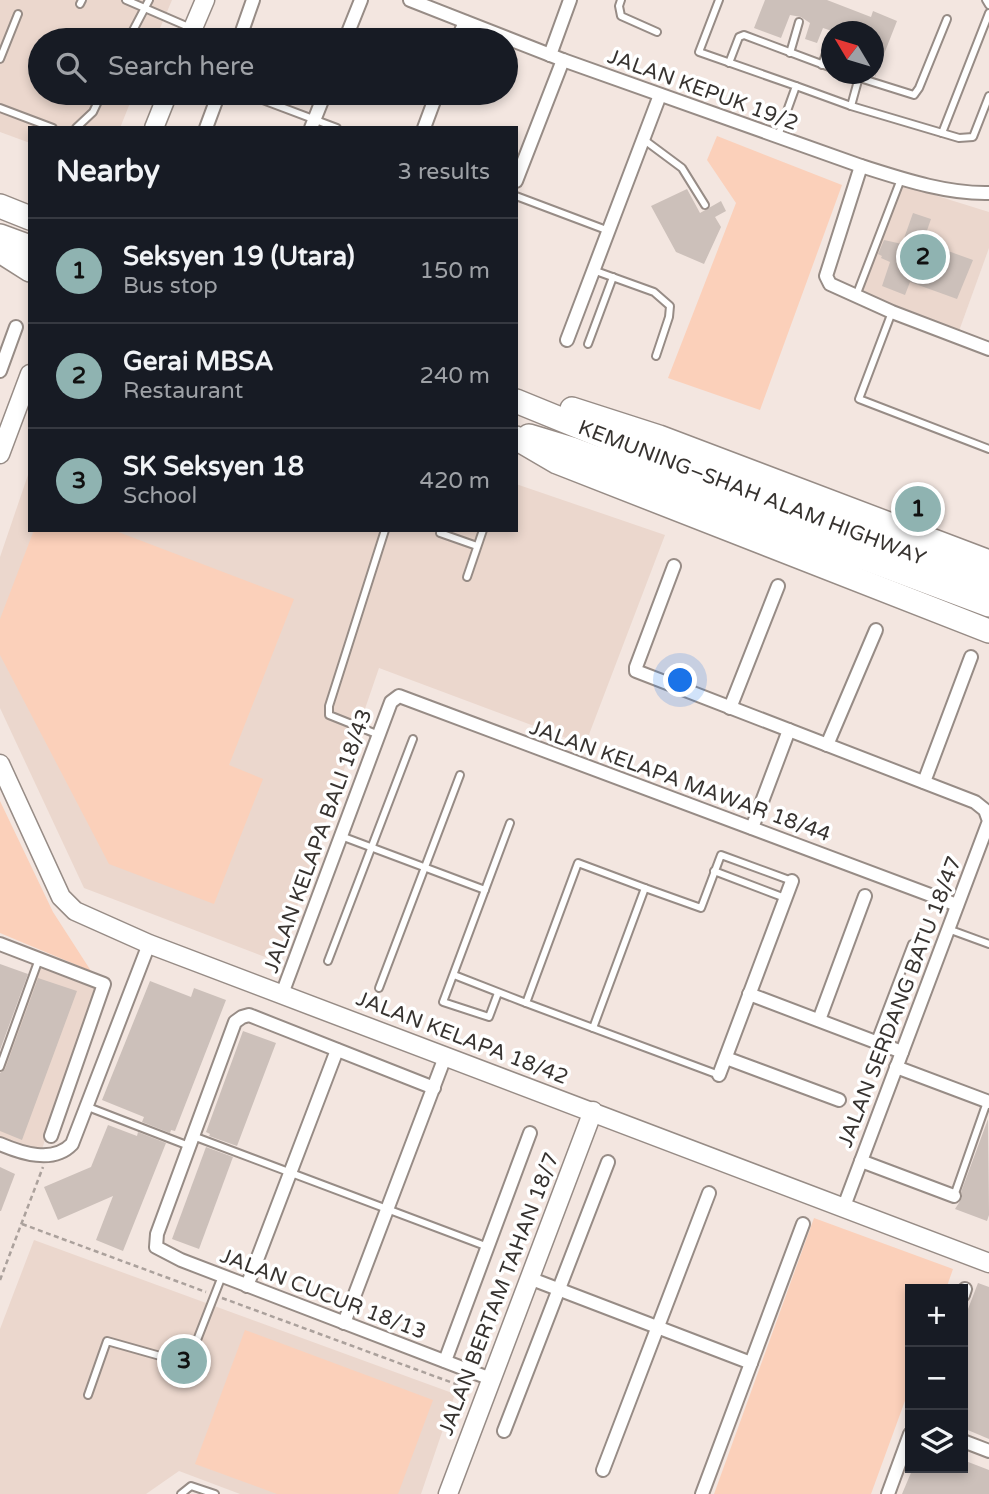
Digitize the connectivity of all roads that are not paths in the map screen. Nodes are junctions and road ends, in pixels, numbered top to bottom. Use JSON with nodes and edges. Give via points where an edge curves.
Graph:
{"nodes":[{"id":1,"x":126,"y":0,"type":"edge"},
{"id":2,"x":149,"y":0,"type":"edge"},
{"id":3,"x":204,"y":0,"type":"edge"},
{"id":4,"x":253,"y":0,"type":"edge"},
{"id":5,"x":361,"y":0,"type":"edge"},
{"id":6,"x":410,"y":0,"type":"edge"},
{"id":7,"x":570,"y":0,"type":"edge"},
{"id":8,"x":621,"y":0,"type":"edge"},
{"id":9,"x":719,"y":0,"type":"edge"},
{"id":10,"x":986,"y":0,"type":"edge"},
{"id":11,"x":989,"y":5,"type":"edge"},
{"id":12,"x":144,"y":9,"type":"junction"},
{"id":13,"x":989,"y":13,"type":"edge"},
{"id":14,"x":18,"y":14,"type":"dead end"},
{"id":15,"x":947,"y":19,"type":"dead end"},
{"id":16,"x":465,"y":22,"type":"junction"},
{"id":17,"x":799,"y":22,"type":"dead end"},
{"id":18,"x":134,"y":28,"type":"edge"},
{"id":19,"x":180,"y":28,"type":"edge"},
{"id":20,"x":193,"y":28,"type":"edge"},
{"id":21,"x":243,"y":28,"type":"edge"},
{"id":22,"x":350,"y":28,"type":"edge"},
{"id":23,"x":462,"y":28,"type":"edge"},
{"id":24,"x":480,"y":28,"type":"edge"},
{"id":25,"x":657,"y":32,"type":"dead end"},
{"id":26,"x":518,"y":43,"type":"edge"},
{"id":27,"x":790,"y":53,"type":"junction"},
{"id":28,"x":556,"y":58,"type":"junction"},
{"id":29,"x":0,"y":60,"type":"edge"},
{"id":30,"x":729,"y":63,"type":"junction"},
{"id":31,"x":821,"y":65,"type":"edge"},
{"id":32,"x":857,"y":84,"type":"edge"},
{"id":33,"x":880,"y":84,"type":"edge"},
{"id":34,"x":796,"y":86,"type":"junction"},
{"id":35,"x":660,"y":95,"type":"junction"},
{"id":36,"x":989,"y":96,"type":"edge"},
{"id":37,"x":96,"y":105,"type":"edge"},
{"id":38,"x":163,"y":105,"type":"edge"},
{"id":39,"x":215,"y":105,"type":"edge"},
{"id":40,"x":272,"y":105,"type":"edge"},
{"id":41,"x":320,"y":105,"type":"edge"},
{"id":42,"x":433,"y":105,"type":"edge"},
{"id":43,"x":851,"y":106,"type":"junction"},
{"id":44,"x":0,"y":108,"type":"edge"},
{"id":45,"x":313,"y":123,"type":"edge"},
{"id":46,"x":48,"y":126,"type":"edge"},
{"id":47,"x":78,"y":126,"type":"edge"},
{"id":48,"x":155,"y":126,"type":"edge"},
{"id":49,"x":207,"y":126,"type":"edge"},
{"id":50,"x":425,"y":126,"type":"edge"},
{"id":51,"x":942,"y":133,"type":"junction"},
{"id":52,"x":778,"y":137,"type":"junction"},
{"id":53,"x":643,"y":139,"type":"junction"},
{"id":54,"x":861,"y":166,"type":"junction"},
{"id":55,"x":518,"y":175,"type":"edge"},
{"id":56,"x":901,"y":179,"type":"junction"},
{"id":57,"x":989,"y":193,"type":"edge"},
{"id":58,"x":0,"y":194,"type":"edge"},
{"id":59,"x":518,"y":197,"type":"edge"},
{"id":60,"x":28,"y":202,"type":"edge"},
{"id":61,"x":705,"y":205,"type":"dead end"},
{"id":62,"x":0,"y":206,"type":"edge"},
{"id":63,"x":28,"y":217,"type":"edge"},
{"id":64,"x":608,"y":231,"type":"junction"},
{"id":65,"x":0,"y":236,"type":"edge"},
{"id":66,"x":28,"y":246,"type":"edge"},
{"id":67,"x":0,"y":251,"type":"edge"},
{"id":68,"x":28,"y":269,"type":"edge"},
{"id":69,"x":593,"y":271,"type":"junction"},
{"id":70,"x":612,"y":277,"type":"junction"},
{"id":71,"x":856,"y":296,"type":"junction"},
{"id":72,"x":892,"y":312,"type":"junction"},
{"id":73,"x":16,"y":327,"type":"dead end"},
{"id":74,"x":567,"y":340,"type":"dead end"},
{"id":75,"x":588,"y":344,"type":"dead end"},
{"id":76,"x":989,"y":349,"type":"edge"},
{"id":77,"x":656,"y":356,"type":"dead end"},
{"id":78,"x":0,"y":371,"type":"edge"},
{"id":79,"x":28,"y":379,"type":"edge"},
{"id":80,"x":518,"y":393,"type":"edge"},
{"id":81,"x":518,"y":402,"type":"edge"},
{"id":82,"x":518,"y":433,"type":"edge"},
{"id":83,"x":518,"y":439,"type":"edge"},
{"id":84,"x":989,"y":449,"type":"edge"},
{"id":85,"x":0,"y":454,"type":"edge"},
{"id":86,"x":384,"y":532,"type":"edge"},
{"id":87,"x":440,"y":532,"type":"edge"},
{"id":88,"x":482,"y":532,"type":"edge"},
{"id":89,"x":477,"y":545,"type":"junction"},
{"id":90,"x":989,"y":562,"type":"edge"},
{"id":91,"x":674,"y":566,"type":"dead end"},
{"id":92,"x":467,"y":577,"type":"dead end"},
{"id":93,"x":989,"y":584,"type":"edge"},
{"id":94,"x":778,"y":586,"type":"dead end"},
{"id":95,"x":989,"y":605,"type":"edge"},
{"id":96,"x":876,"y":630,"type":"dead end"},
{"id":97,"x":989,"y":631,"type":"edge"},
{"id":98,"x":971,"y":657,"type":"dead end"},
{"id":99,"x":391,"y":702,"type":"joint"},
{"id":100,"x":730,"y":708,"type":"junction"},
{"id":101,"x":789,"y":730,"type":"junction"},
{"id":102,"x":379,"y":735,"type":"junction"},
{"id":103,"x":413,"y":739,"type":"dead end"},
{"id":104,"x":827,"y":745,"type":"junction"},
{"id":105,"x":0,"y":764,"type":"edge"},
{"id":106,"x":460,"y":775,"type":"dead end"},
{"id":107,"x":924,"y":782,"type":"junction"},
{"id":108,"x":510,"y":823,"type":"dead end"},
{"id":109,"x":752,"y":828,"type":"junction"},
{"id":110,"x":341,"y":836,"type":"junction"},
{"id":111,"x":372,"y":848,"type":"junction"},
{"id":112,"x":425,"y":867,"type":"junction"},
{"id":113,"x":714,"y":872,"type":"junction"},
{"id":114,"x":792,"y":881,"type":"joint"},
{"id":115,"x":645,"y":888,"type":"junction"},
{"id":116,"x":485,"y":890,"type":"junction"},
{"id":117,"x":865,"y":896,"type":"dead end"},
{"id":118,"x":786,"y":898,"type":"junction"},
{"id":119,"x":957,"y":905,"type":"junction"},
{"id":120,"x":948,"y":929,"type":"junction"},
{"id":121,"x":0,"y":944,"type":"edge"},
{"id":122,"x":149,"y":944,"type":"junction"},
{"id":123,"x":912,"y":944,"type":"dead end"},
{"id":124,"x":989,"y":944,"type":"edge"},
{"id":125,"x":39,"y":959,"type":"junction"},
{"id":126,"x":328,"y":961,"type":"dead end"},
{"id":127,"x":454,"y":975,"type":"junction"},
{"id":128,"x":379,"y":988,"type":"dead end"},
{"id":129,"x":498,"y":993,"type":"junction"},
{"id":130,"x":282,"y":994,"type":"junction"},
{"id":131,"x":749,"y":994,"type":"junction"},
{"id":132,"x":526,"y":1003,"type":"junction"},
{"id":133,"x":818,"y":1020,"type":"junction"},
{"id":134,"x":593,"y":1028,"type":"junction"},
{"id":135,"x":876,"y":1041,"type":"junction"},
{"id":136,"x":337,"y":1050,"type":"junction"},
{"id":137,"x":902,"y":1052,"type":"junction"},
{"id":138,"x":445,"y":1057,"type":"junction"},
{"id":139,"x":726,"y":1058,"type":"junction"},
{"id":140,"x":0,"y":1067,"type":"edge"},
{"id":141,"x":896,"y":1067,"type":"junction"},
{"id":142,"x":719,"y":1075,"type":"joint"},
{"id":143,"x":433,"y":1088,"type":"junction"},
{"id":144,"x":839,"y":1100,"type":"dead end"},
{"id":145,"x":988,"y":1101,"type":"edge"},
{"id":146,"x":88,"y":1107,"type":"junction"},
{"id":147,"x":593,"y":1111,"type":"junction"},
{"id":148,"x":530,"y":1133,"type":"dead end"},
{"id":149,"x":51,"y":1136,"type":"dead end"},
{"id":150,"x":191,"y":1141,"type":"junction"},
{"id":151,"x":0,"y":1144,"type":"edge"},
{"id":152,"x":861,"y":1161,"type":"junction"},
{"id":153,"x":608,"y":1162,"type":"dead end"},
{"id":154,"x":290,"y":1173,"type":"junction"},
{"id":155,"x":709,"y":1193,"type":"dead end"},
{"id":156,"x":954,"y":1196,"type":"joint"},
{"id":157,"x":387,"y":1209,"type":"junction"},
{"id":158,"x":843,"y":1209,"type":"junction"},
{"id":159,"x":803,"y":1224,"type":"dead end"},
{"id":160,"x":488,"y":1247,"type":"junction"},
{"id":161,"x":989,"y":1263,"type":"edge"},
{"id":162,"x":222,"y":1276,"type":"junction"},
{"id":163,"x":529,"y":1278,"type":"junction"},
{"id":164,"x":247,"y":1286,"type":"junction"},
{"id":165,"x":559,"y":1288,"type":"junction"},
{"id":166,"x":344,"y":1323,"type":"junction"},
{"id":167,"x":657,"y":1326,"type":"junction"},
{"id":168,"x":445,"y":1361,"type":"junction"},
{"id":169,"x":751,"y":1363,"type":"junction"},
{"id":170,"x":488,"y":1387,"type":"junction"},
{"id":171,"x":88,"y":1395,"type":"dead end"},
{"id":172,"x":504,"y":1431,"type":"dead end"},
{"id":173,"x":968,"y":1443,"type":"edge"},
{"id":174,"x":905,"y":1448,"type":"edge"},
{"id":175,"x":989,"y":1451,"type":"edge"},
{"id":176,"x":603,"y":1470,"type":"dead end"},
{"id":177,"x":181,"y":1494,"type":"edge"},
{"id":178,"x":215,"y":1494,"type":"edge"},
{"id":179,"x":448,"y":1494,"type":"edge"},
{"id":180,"x":702,"y":1494,"type":"edge"},
{"id":181,"x":888,"y":1494,"type":"edge"}],
"edges":[{"from":1,"to":12,"type":"lane"},
{"from":2,"to":12,"type":"lane"},
{"from":3,"to":20,"type":"street"},
{"from":4,"to":21,"type":"street"},
{"from":5,"to":22,"type":"street"},
{"from":6,"to":16,"type":"street","name":"JALAN KEPUK 19/2"},
{"from":7,"to":28,"type":"street"},
{"from":8,"to":25,"type":"lane","via":[[621,16]]},
{"from":9,"to":30,"type":"lane","via":[[699,52]]},
{"from":10,"to":11,"type":"lane"},
{"from":12,"to":18,"type":"lane"},
{"from":12,"to":19,"type":"lane"},
{"from":13,"to":51,"type":"lane"},
{"from":14,"to":29,"type":"lane"},
{"from":15,"to":33,"type":"lane","via":[[914,95]]},
{"from":16,"to":23,"type":"street"},
{"from":16,"to":24,"type":"street","name":"JALAN KEPUK 19/2"},
{"from":17,"to":27,"type":"lane"},
{"from":26,"to":28,"type":"street","name":"JALAN KEPUK 19/2"},
{"from":27,"to":30,"type":"lane","via":[[744,35]]},
{"from":27,"to":31,"type":"lane"},
{"from":28,"to":35,"type":"street","name":"JALAN KEPUK 19/2"},
{"from":28,"to":55,"type":"street"},
{"from":30,"to":34,"type":"lane"},
{"from":32,"to":43,"type":"lane"},
{"from":34,"to":43,"type":"lane"},
{"from":34,"to":52,"type":"lane"},
{"from":35,"to":52,"type":"street","name":"JALAN KEPUK 19/2"},
{"from":35,"to":53,"type":"street"},
{"from":36,"to":51,"type":"lane","via":[[973,137]]},
{"from":37,"to":47,"type":"lane"},
{"from":38,"to":48,"type":"street"},
{"from":39,"to":49,"type":"street"},
{"from":40,"to":45,"type":"lane"},
{"from":41,"to":45,"type":"street"},
{"from":42,"to":50,"type":"street"},
{"from":43,"to":51,"type":"lane"},
{"from":44,"to":46,"type":"lane"},
{"from":52,"to":54,"type":"street","name":"JALAN KEPUK 19/2"},
{"from":53,"to":61,"type":"lane","via":[[682,168]]},
{"from":53,"to":64,"type":"street"},
{"from":54,"to":56,"type":"street","name":"JALAN KEPUK 19/2"},
{"from":54,"to":71,"type":"street","via":[[826,276],[830,284]]},
{"from":56,"to":57,"type":"street","name":"JALAN KEPUK 19/2"},
{"from":56,"to":71,"type":"lane"},
{"from":58,"to":60,"type":"highway"},
{"from":59,"to":64,"type":"lane"},
{"from":62,"to":63,"type":"highway"},
{"from":64,"to":69,"type":"street"},
{"from":65,"to":66,"type":"highway"},
{"from":67,"to":68,"type":"highway"},
{"from":69,"to":70,"type":"lane"},
{"from":69,"to":74,"type":"street"},
{"from":70,"to":75,"type":"lane"},
{"from":70,"to":77,"type":"lane","via":[[654,292],[670,306]]},
{"from":71,"to":72,"type":"street"},
{"from":72,"to":76,"type":"street"},
{"from":72,"to":84,"type":"lane","via":[[859,399]]},
{"from":73,"to":78,"type":"street"},
{"from":79,"to":85,"type":"street"},
{"from":80,"to":90,"type":"highway","via":[[659,437]]},
{"from":81,"to":93,"type":"highway","name":"KEMUNING–SHAH ALAM HIGHWAY","via":[[705,478]]},
{"from":82,"to":95,"type":"highway","name":"KEMUNING–SHAH ALAM HIGHWAY"},
{"from":83,"to":97,"type":"highway","via":[[557,463]]},
{"from":86,"to":102,"type":"lane","via":[[329,706],[329,715]]},
{"from":87,"to":89,"type":"lane"},
{"from":88,"to":89,"type":"lane"},
{"from":89,"to":92,"type":"lane"},
{"from":91,"to":100,"type":"street","via":[[636,671]]},
{"from":94,"to":100,"type":"street"},
{"from":96,"to":104,"type":"street"},
{"from":98,"to":107,"type":"street"},
{"from":99,"to":102,"type":"street","name":"JALAN KELAPA BALI 18/43"},
{"from":99,"to":109,"type":"street","name":"JALAN KELAPA MAWAR 18/44","via":[[399,696]]},
{"from":100,"to":101,"type":"street"},
{"from":101,"to":104,"type":"street"},
{"from":101,"to":109,"type":"street"},
{"from":102,"to":110,"type":"street","name":"JALAN KELAPA BALI 18/43"},
{"from":103,"to":111,"type":"lane"},
{"from":104,"to":107,"type":"street"},
{"from":105,"to":122,"type":"street","name":"JALAN KELAPA 18/42","via":[[61,897],[75,911]]},
{"from":106,"to":112,"type":"lane"},
{"from":107,"to":119,"type":"street","name":"JALAN SERDANG BATU 18/47","via":[[975,802],[989,821]]},
{"from":108,"to":116,"type":"lane"},
{"from":109,"to":119,"type":"street","name":"JALAN KELAPA MAWAR 18/44"},
{"from":110,"to":111,"type":"lane"},
{"from":110,"to":130,"type":"street","name":"JALAN KELAPA BALI 18/43"},
{"from":111,"to":112,"type":"lane"},
{"from":111,"to":126,"type":"lane"},
{"from":112,"to":116,"type":"lane"},
{"from":112,"to":128,"type":"lane"},
{"from":113,"to":114,"type":"lane","via":[[720,855]]},
{"from":113,"to":115,"type":"lane","via":[[701,908]]},
{"from":113,"to":118,"type":"lane"},
{"from":114,"to":118,"type":"street"},
{"from":115,"to":132,"type":"lane","via":[[578,863]]},
{"from":115,"to":134,"type":"lane"},
{"from":116,"to":127,"type":"lane"},
{"from":117,"to":133,"type":"street"},
{"from":118,"to":131,"type":"street"},
{"from":119,"to":120,"type":"street","name":"JALAN SERDANG BATU 18/47"},
{"from":120,"to":124,"type":"lane"},
{"from":120,"to":137,"type":"street","name":"JALAN SERDANG BATU 18/47"},
{"from":121,"to":125,"type":"street"},
{"from":122,"to":130,"type":"street","name":"JALAN KELAPA 18/42"},
{"from":122,"to":146,"type":"street"},
{"from":123,"to":135,"type":"lane"},
{"from":125,"to":140,"type":"lane"},
{"from":125,"to":149,"type":"street","via":[[104,984]]},
{"from":127,"to":129,"type":"lane"},
{"from":127,"to":129,"type":"lane","via":[[443,1002],[489,1017]]},
{"from":129,"to":132,"type":"lane"},
{"from":130,"to":138,"type":"street","name":"JALAN KELAPA 18/42"},
{"from":131,"to":133,"type":"street"},
{"from":131,"to":139,"type":"street"},
{"from":132,"to":134,"type":"lane"},
{"from":133,"to":135,"type":"street"},
{"from":134,"to":142,"type":"lane"},
{"from":135,"to":137,"type":"street"},
{"from":136,"to":143,"type":"street"},
{"from":136,"to":150,"type":"street","via":[[242,1017],[235,1022]]},
{"from":136,"to":154,"type":"street"},
{"from":137,"to":141,"type":"street","name":"JALAN SERDANG BATU 18/47"},
{"from":138,"to":143,"type":"street"},
{"from":138,"to":147,"type":"street","name":"JALAN KELAPA 18/42"},
{"from":139,"to":142,"type":"street"},
{"from":139,"to":144,"type":"street"},
{"from":141,"to":145,"type":"street"},
{"from":141,"to":152,"type":"street","name":"JALAN SERDANG BATU 18/47"},
{"from":143,"to":157,"type":"street"},
{"from":145,"to":156,"type":"lane"},
{"from":146,"to":150,"type":"lane"},
{"from":146,"to":151,"type":"street","via":[[72,1144],[64,1151],[29,1155]]},
{"from":147,"to":158,"type":"street","name":"JALAN KELAPA 18/42"},
{"from":147,"to":163,"type":"street","name":"JALAN BERTAM TAHAN 18/7"},
{"from":148,"to":160,"type":"street"},
{"from":150,"to":154,"type":"lane"},
{"from":150,"to":162,"type":"street","name":"JALAN CUCUR 18/13","via":[[156,1247]]},
{"from":152,"to":156,"type":"street"},
{"from":152,"to":158,"type":"street","name":"JALAN SERDANG BATU 18/47"},
{"from":153,"to":165,"type":"street"},
{"from":154,"to":157,"type":"lane"},
{"from":154,"to":164,"type":"street"},
{"from":155,"to":167,"type":"street"},
{"from":157,"to":160,"type":"lane"},
{"from":157,"to":166,"type":"street"},
{"from":158,"to":161,"type":"street","name":"JALAN KELAPA 18/42"},
{"from":159,"to":169,"type":"street"},
{"from":160,"to":168,"type":"street"},
{"from":162,"to":164,"type":"street","name":"JALAN CUCUR 18/13"},
{"from":162,"to":171,"type":"lane","via":[[185,1363],[107,1341]]},
{"from":163,"to":165,"type":"street"},
{"from":163,"to":170,"type":"street","name":"JALAN BERTAM TAHAN 18/7"},
{"from":164,"to":166,"type":"street","name":"JALAN CUCUR 18/13"},
{"from":165,"to":167,"type":"street"},
{"from":165,"to":172,"type":"street"},
{"from":166,"to":168,"type":"street","name":"JALAN CUCUR 18/13"},
{"from":167,"to":169,"type":"street"},
{"from":167,"to":176,"type":"street"},
{"from":168,"to":170,"type":"street","name":"JALAN CUCUR 18/13"},
{"from":169,"to":180,"type":"street"},
{"from":170,"to":179,"type":"street","name":"JALAN BERTAM TAHAN 18/7"},
{"from":173,"to":175,"type":"street"},
{"from":174,"to":181,"type":"street"},
{"from":177,"to":178,"type":"lane","via":[[191,1486]]}]}
